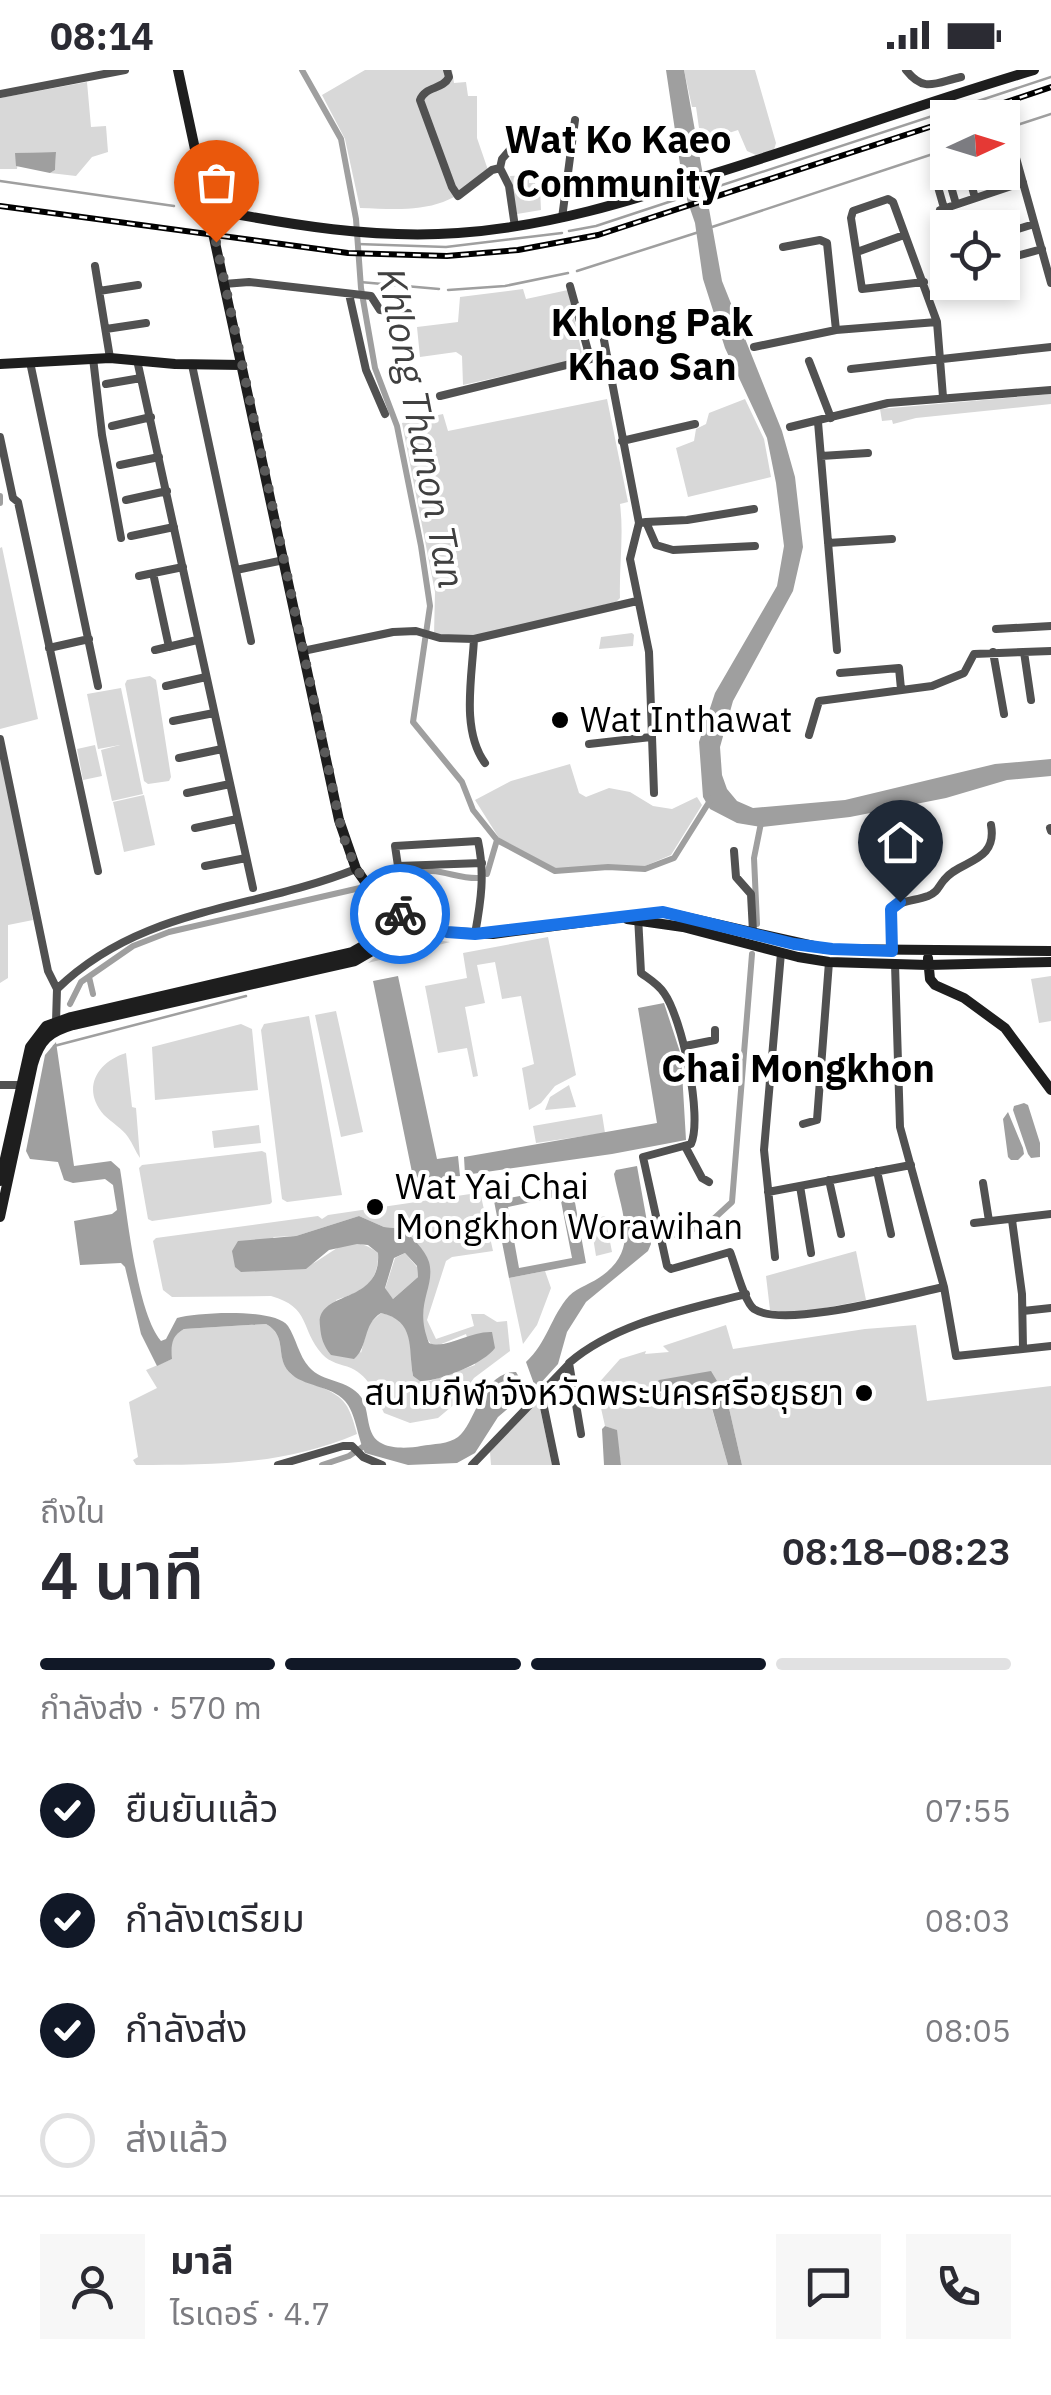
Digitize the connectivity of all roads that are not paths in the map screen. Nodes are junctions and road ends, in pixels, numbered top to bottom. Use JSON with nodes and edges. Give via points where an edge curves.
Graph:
{"nodes":[{"id":1,"x":124,"y":70,"type":"edge"},
{"id":2,"x":178,"y":70,"type":"edge"},
{"id":3,"x":447,"y":70,"type":"edge"},
{"id":4,"x":906,"y":70,"type":"edge"},
{"id":5,"x":1030,"y":71,"type":"edge"},
{"id":6,"x":960,"y":74,"type":"edge"},
{"id":7,"x":965,"y":93,"type":"junction"},
{"id":8,"x":0,"y":94,"type":"edge"},
{"id":9,"x":575,"y":120,"type":"dead end"},
{"id":10,"x":552,"y":143,"type":"dead end"},
{"id":11,"x":500,"y":168,"type":"junction"},
{"id":12,"x":1020,"y":172,"type":"edge"},
{"id":13,"x":1023,"y":182,"type":"junction"},
{"id":14,"x":938,"y":190,"type":"edge"},
{"id":15,"x":952,"y":190,"type":"edge"},
{"id":16,"x":973,"y":190,"type":"edge"},
{"id":17,"x":975,"y":198,"type":"junction"},
{"id":18,"x":956,"y":204,"type":"junction"},
{"id":19,"x":209,"y":209,"type":"junction"},
{"id":20,"x":562,"y":218,"type":"junction"},
{"id":21,"x":1034,"y":224,"type":"junction"},
{"id":22,"x":515,"y":227,"type":"junction"},
{"id":23,"x":1020,"y":228,"type":"edge"},
{"id":24,"x":904,"y":235,"type":"junction"},
{"id":25,"x":784,"y":246,"type":"dead end"},
{"id":26,"x":1042,"y":250,"type":"junction"},
{"id":27,"x":857,"y":252,"type":"junction"},
{"id":28,"x":1020,"y":256,"type":"edge"},
{"id":29,"x":95,"y":266,"type":"dead end"},
{"id":30,"x":924,"y":282,"type":"junction"},
{"id":31,"x":1051,"y":283,"type":"edge"},
{"id":32,"x":224,"y":284,"type":"junction"},
{"id":33,"x":138,"y":285,"type":"dead end"},
{"id":34,"x":570,"y":286,"type":"dead end"},
{"id":35,"x":99,"y":291,"type":"junction"},
{"id":36,"x":352,"y":295,"type":"junction"},
{"id":37,"x":408,"y":312,"type":"dead end"},
{"id":38,"x":937,"y":322,"type":"junction"},
{"id":39,"x":146,"y":323,"type":"dead end"},
{"id":40,"x":660,"y":326,"type":"dead end"},
{"id":41,"x":106,"y":330,"type":"junction"},
{"id":42,"x":836,"y":330,"type":"junction"},
{"id":43,"x":754,"y":347,"type":"dead end"},
{"id":44,"x":1051,"y":347,"type":"edge"},
{"id":45,"x":608,"y":355,"type":"junction"},
{"id":46,"x":94,"y":358,"type":"junction"},
{"id":47,"x":110,"y":358,"type":"junction"},
{"id":48,"x":590,"y":358,"type":"junction"},
{"id":49,"x":942,"y":358,"type":"junction"},
{"id":50,"x":140,"y":360,"type":"junction"},
{"id":51,"x":809,"y":361,"type":"dead end"},
{"id":52,"x":30,"y":362,"type":"junction"},
{"id":53,"x":0,"y":364,"type":"edge"},
{"id":54,"x":192,"y":365,"type":"junction"},
{"id":55,"x":242,"y":365,"type":"junction"},
{"id":56,"x":851,"y":369,"type":"dead end"},
{"id":57,"x":142,"y":377,"type":"junction"},
{"id":58,"x":106,"y":384,"type":"dead end"},
{"id":59,"x":1051,"y":390,"type":"edge"},
{"id":60,"x":440,"y":396,"type":"dead end"},
{"id":61,"x":943,"y":398,"type":"junction"},
{"id":62,"x":384,"y":414,"type":"dead end"},
{"id":63,"x":151,"y":417,"type":"junction"},
{"id":64,"x":830,"y":418,"type":"junction"},
{"id":65,"x":818,"y":422,"type":"junction"},
{"id":66,"x":694,"y":424,"type":"dead end"},
{"id":67,"x":112,"y":426,"type":"dead end"},
{"id":68,"x":790,"y":427,"type":"dead end"},
{"id":69,"x":0,"y":436,"type":"edge"},
{"id":70,"x":622,"y":441,"type":"junction"},
{"id":71,"x":868,"y":453,"type":"dead end"},
{"id":72,"x":159,"y":456,"type":"junction"},
{"id":73,"x":820,"y":456,"type":"junction"},
{"id":74,"x":120,"y":465,"type":"dead end"},
{"id":75,"x":166,"y":491,"type":"junction"},
{"id":76,"x":126,"y":500,"type":"dead end"},
{"id":77,"x":754,"y":509,"type":"dead end"},
{"id":78,"x":642,"y":523,"type":"junction"},
{"id":79,"x":174,"y":527,"type":"junction"},
{"id":80,"x":892,"y":539,"type":"dead end"},
{"id":81,"x":828,"y":544,"type":"junction"},
{"id":82,"x":755,"y":546,"type":"dead end"},
{"id":83,"x":284,"y":560,"type":"junction"},
{"id":84,"x":182,"y":567,"type":"junction"},
{"id":85,"x":236,"y":570,"type":"junction"},
{"id":86,"x":153,"y":573,"type":"junction"},
{"id":87,"x":139,"y":576,"type":"dead end"},
{"id":88,"x":636,"y":601,"type":"junction"},
{"id":89,"x":1051,"y":626,"type":"edge"},
{"id":90,"x":996,"y":630,"type":"dead end"},
{"id":91,"x":88,"y":639,"type":"junction"},
{"id":92,"x":474,"y":639,"type":"junction"},
{"id":93,"x":198,"y":640,"type":"junction"},
{"id":94,"x":251,"y":640,"type":"dead end"},
{"id":95,"x":170,"y":646,"type":"junction"},
{"id":96,"x":50,"y":648,"type":"junction"},
{"id":97,"x":155,"y":650,"type":"dead end"},
{"id":98,"x":303,"y":650,"type":"junction"},
{"id":99,"x":837,"y":650,"type":"dead end"},
{"id":100,"x":993,"y":652,"type":"junction"},
{"id":101,"x":1024,"y":652,"type":"junction"},
{"id":102,"x":1051,"y":652,"type":"edge"},
{"id":103,"x":840,"y":673,"type":"dead end"},
{"id":104,"x":206,"y":678,"type":"junction"},
{"id":105,"x":98,"y":686,"type":"dead end"},
{"id":106,"x":166,"y":686,"type":"dead end"},
{"id":107,"x":901,"y":690,"type":"junction"},
{"id":108,"x":1032,"y":700,"type":"dead end"},
{"id":109,"x":214,"y":712,"type":"junction"},
{"id":110,"x":1004,"y":714,"type":"dead end"},
{"id":111,"x":173,"y":721,"type":"dead end"},
{"id":112,"x":810,"y":736,"type":"dead end"},
{"id":113,"x":650,"y":737,"type":"junction"},
{"id":114,"x":0,"y":739,"type":"edge"},
{"id":115,"x":589,"y":744,"type":"dead end"},
{"id":116,"x":222,"y":749,"type":"junction"},
{"id":117,"x":179,"y":758,"type":"dead end"},
{"id":118,"x":485,"y":763,"type":"dead end"},
{"id":119,"x":230,"y":784,"type":"junction"},
{"id":120,"x":187,"y":793,"type":"dead end"},
{"id":121,"x":654,"y":793,"type":"dead end"},
{"id":122,"x":237,"y":819,"type":"junction"},
{"id":123,"x":991,"y":825,"type":"dead end"},
{"id":124,"x":195,"y":828,"type":"dead end"},
{"id":125,"x":734,"y":851,"type":"dead end"},
{"id":126,"x":246,"y":858,"type":"junction"},
{"id":127,"x":482,"y":863,"type":"junction"},
{"id":128,"x":205,"y":866,"type":"dead end"},
{"id":129,"x":356,"y":869,"type":"junction"},
{"id":130,"x":98,"y":871,"type":"dead end"},
{"id":131,"x":253,"y":888,"type":"dead end"},
{"id":132,"x":378,"y":898,"type":"junction"},
{"id":133,"x":398,"y":913,"type":"junction"},
{"id":134,"x":638,"y":917,"type":"junction"},
{"id":135,"x":425,"y":926,"type":"junction"},
{"id":136,"x":753,"y":932,"type":"junction"},
{"id":137,"x":475,"y":934,"type":"junction"},
{"id":138,"x":382,"y":937,"type":"junction"},
{"id":139,"x":892,"y":951,"type":"junction"},
{"id":140,"x":928,"y":951,"type":"junction"},
{"id":141,"x":1051,"y":951,"type":"edge"},
{"id":142,"x":781,"y":953,"type":"junction"},
{"id":143,"x":829,"y":962,"type":"junction"},
{"id":144,"x":1051,"y":962,"type":"edge"},
{"id":145,"x":895,"y":964,"type":"junction"},
{"id":146,"x":928,"y":964,"type":"junction"},
{"id":147,"x":57,"y":989,"type":"junction"},
{"id":148,"x":56,"y":1022,"type":"junction"},
{"id":149,"x":714,"y":1030,"type":"dead end"},
{"id":150,"x":685,"y":1046,"type":"junction"},
{"id":151,"x":21,"y":1085,"type":"junction"},
{"id":152,"x":1,"y":1086,"type":"edge"},
{"id":153,"x":1051,"y":1090,"type":"edge"},
{"id":154,"x":803,"y":1124,"type":"dead end"},
{"id":155,"x":686,"y":1148,"type":"junction"},
{"id":156,"x":911,"y":1164,"type":"junction"},
{"id":157,"x":878,"y":1171,"type":"junction"},
{"id":158,"x":829,"y":1180,"type":"junction"},
{"id":159,"x":0,"y":1181,"type":"edge"},
{"id":160,"x":709,"y":1182,"type":"dead end"},
{"id":161,"x":983,"y":1183,"type":"dead end"},
{"id":162,"x":800,"y":1186,"type":"junction"},
{"id":163,"x":768,"y":1192,"type":"junction"},
{"id":164,"x":1051,"y":1214,"type":"edge"},
{"id":165,"x":0,"y":1217,"type":"edge"},
{"id":166,"x":1012,"y":1220,"type":"junction"},
{"id":167,"x":988,"y":1221,"type":"junction"},
{"id":168,"x":974,"y":1223,"type":"dead end"},
{"id":169,"x":841,"y":1234,"type":"dead end"},
{"id":170,"x":891,"y":1234,"type":"dead end"},
{"id":171,"x":811,"y":1253,"type":"dead end"},
{"id":172,"x":775,"y":1257,"type":"dead end"},
{"id":173,"x":944,"y":1287,"type":"junction"},
{"id":174,"x":746,"y":1294,"type":"junction"},
{"id":175,"x":1051,"y":1308,"type":"edge"},
{"id":176,"x":1023,"y":1310,"type":"junction"},
{"id":177,"x":1051,"y":1346,"type":"edge"},
{"id":178,"x":1022,"y":1348,"type":"junction"},
{"id":179,"x":569,"y":1363,"type":"junction"},
{"id":180,"x":541,"y":1393,"type":"junction"},
{"id":181,"x":581,"y":1434,"type":"dead end"},
{"id":182,"x":486,"y":1452,"type":"junction"},
{"id":183,"x":278,"y":1465,"type":"edge"},
{"id":184,"x":382,"y":1465,"type":"edge"},
{"id":185,"x":472,"y":1465,"type":"edge"},
{"id":186,"x":487,"y":1465,"type":"edge"},
{"id":187,"x":556,"y":1465,"type":"edge"}],
"edges":[{"from":1,"to":8,"type":"street"},
{"from":2,"to":19,"type":"main road"},
{"from":3,"to":11,"type":"street","via":[[445,83],[420,100],[452,187],[458,196]]},
{"from":4,"to":6,"type":"street","via":[[926,86]]},
{"from":5,"to":7,"type":"main road"},
{"from":6,"to":7,"type":"street"},
{"from":7,"to":20,"type":"main road"},
{"from":9,"to":20,"type":"street"},
{"from":10,"to":11,"type":"street","via":[[514,146]]},
{"from":11,"to":22,"type":"street","via":[[510,186]]},
{"from":12,"to":13,"type":"street"},
{"from":13,"to":17,"type":"street"},
{"from":13,"to":21,"type":"street"},
{"from":14,"to":18,"type":"street","via":[[942,209]]},
{"from":15,"to":18,"type":"street"},
{"from":16,"to":17,"type":"street"},
{"from":17,"to":18,"type":"street"},
{"from":19,"to":22,"type":"main road","via":[[376,234]]},
{"from":19,"to":32,"type":"main road"},
{"from":20,"to":22,"type":"main road"},
{"from":21,"to":23,"type":"street"},
{"from":21,"to":26,"type":"street"},
{"from":24,"to":27,"type":"street"},
{"from":24,"to":27,"type":"street","via":[[891,200],[851,214]]},
{"from":24,"to":30,"type":"street"},
{"from":25,"to":42,"type":"street","via":[[827,243]]},
{"from":26,"to":28,"type":"street"},
{"from":26,"to":31,"type":"street"},
{"from":27,"to":30,"type":"street","via":[[863,290]]},
{"from":29,"to":35,"type":"street"},
{"from":30,"to":38,"type":"street"},
{"from":32,"to":36,"type":"street"},
{"from":32,"to":55,"type":"main road"},
{"from":33,"to":35,"type":"street"},
{"from":34,"to":48,"type":"street"},
{"from":35,"to":41,"type":"street"},
{"from":36,"to":37,"type":"street","via":[[372,296],[380,310]]},
{"from":36,"to":62,"type":"street","via":[[366,370]]},
{"from":38,"to":42,"type":"street"},
{"from":38,"to":49,"type":"street"},
{"from":39,"to":41,"type":"street"},
{"from":40,"to":45,"type":"street","via":[[604,333]]},
{"from":41,"to":47,"type":"street"},
{"from":42,"to":43,"type":"street"},
{"from":44,"to":49,"type":"street"},
{"from":45,"to":48,"type":"street"},
{"from":45,"to":70,"type":"street"},
{"from":46,"to":47,"type":"main road"},
{"from":46,"to":52,"type":"main road"},
{"from":46,"to":79,"type":"street","via":[[102,435],[126,537]]},
{"from":47,"to":50,"type":"main road"},
{"from":48,"to":60,"type":"street"},
{"from":49,"to":56,"type":"street"},
{"from":49,"to":61,"type":"street"},
{"from":50,"to":54,"type":"main road"},
{"from":50,"to":57,"type":"street"},
{"from":51,"to":64,"type":"street"},
{"from":52,"to":53,"type":"main road"},
{"from":52,"to":91,"type":"street"},
{"from":54,"to":55,"type":"main road"},
{"from":54,"to":85,"type":"street"},
{"from":55,"to":83,"type":"main road"},
{"from":57,"to":58,"type":"street"},
{"from":57,"to":63,"type":"street"},
{"from":59,"to":61,"type":"street"},
{"from":61,"to":64,"type":"street"},
{"from":63,"to":67,"type":"street"},
{"from":63,"to":72,"type":"street"},
{"from":64,"to":65,"type":"street"},
{"from":65,"to":68,"type":"street"},
{"from":65,"to":73,"type":"street"},
{"from":66,"to":70,"type":"street"},
{"from":69,"to":96,"type":"street"},
{"from":70,"to":78,"type":"street"},
{"from":71,"to":73,"type":"street"},
{"from":72,"to":74,"type":"street"},
{"from":72,"to":75,"type":"street"},
{"from":73,"to":81,"type":"street"},
{"from":75,"to":76,"type":"street"},
{"from":75,"to":79,"type":"street"},
{"from":77,"to":78,"type":"street"},
{"from":78,"to":82,"type":"street","via":[[656,545],[673,550]]},
{"from":78,"to":88,"type":"street","via":[[630,559]]},
{"from":79,"to":84,"type":"street"},
{"from":80,"to":81,"type":"street"},
{"from":81,"to":99,"type":"street"},
{"from":83,"to":85,"type":"street"},
{"from":83,"to":98,"type":"main road"},
{"from":84,"to":86,"type":"street"},
{"from":84,"to":93,"type":"street"},
{"from":85,"to":94,"type":"street"},
{"from":86,"to":87,"type":"street"},
{"from":86,"to":95,"type":"street"},
{"from":88,"to":92,"type":"street"},
{"from":88,"to":113,"type":"street","via":[[649,652]]},
{"from":89,"to":90,"type":"street"},
{"from":91,"to":96,"type":"street"},
{"from":91,"to":105,"type":"street"},
{"from":92,"to":98,"type":"street","via":[[371,634]]},
{"from":92,"to":118,"type":"street","via":[[472,728]]},
{"from":93,"to":95,"type":"street"},
{"from":93,"to":104,"type":"street"},
{"from":95,"to":97,"type":"street"},
{"from":96,"to":130,"type":"street"},
{"from":98,"to":129,"type":"main road"},
{"from":100,"to":101,"type":"street"},
{"from":100,"to":107,"type":"street","via":[[974,654],[964,672],[932,686]]},
{"from":100,"to":110,"type":"street"},
{"from":101,"to":102,"type":"street"},
{"from":101,"to":108,"type":"street"},
{"from":103,"to":107,"type":"street","via":[[899,668]]},
{"from":104,"to":106,"type":"street"},
{"from":104,"to":109,"type":"street"},
{"from":107,"to":112,"type":"street","via":[[819,701]]},
{"from":109,"to":111,"type":"street"},
{"from":109,"to":116,"type":"street"},
{"from":113,"to":115,"type":"street"},
{"from":113,"to":121,"type":"street"},
{"from":114,"to":147,"type":"street"},
{"from":116,"to":117,"type":"street"},
{"from":116,"to":119,"type":"street"},
{"from":119,"to":120,"type":"street"},
{"from":119,"to":122,"type":"street"},
{"from":122,"to":124,"type":"street"},
{"from":122,"to":126,"type":"street"},
{"from":123,"to":139,"type":"street","via":[[991,846],[939,890],[891,909]]},
{"from":125,"to":136,"type":"street","via":[[736,876],[750,894]]},
{"from":126,"to":128,"type":"street"},
{"from":126,"to":131,"type":"street"},
{"from":127,"to":127,"type":"street","via":[[476,840],[397,844],[398,866]]},
{"from":127,"to":137,"type":"street"},
{"from":129,"to":132,"type":"main road"},
{"from":129,"to":147,"type":"street","via":[[147,929],[98,954]]},
{"from":132,"to":133,"type":"main road"},
{"from":132,"to":138,"type":"main road"},
{"from":133,"to":135,"type":"main road"},
{"from":133,"to":138,"type":"main road"},
{"from":134,"to":136,"type":"main road","via":[[676,914]]},
{"from":134,"to":137,"type":"main road"},
{"from":134,"to":142,"type":"main road"},
{"from":134,"to":150,"type":"street","via":[[640,972],[665,994]]},
{"from":135,"to":137,"type":"main road"},
{"from":135,"to":138,"type":"main road"},
{"from":136,"to":139,"type":"main road","via":[[828,948]]},
{"from":138,"to":148,"type":"main road","via":[[352,952]]},
{"from":138,"to":165,"type":"main road","via":[[355,961],[50,1033],[37,1050]]},
{"from":139,"to":140,"type":"main road"},
{"from":140,"to":141,"type":"main road"},
{"from":140,"to":146,"type":"main road"},
{"from":142,"to":143,"type":"main road"},
{"from":142,"to":163,"type":"street","via":[[764,1150]]},
{"from":143,"to":145,"type":"main road"},
{"from":143,"to":154,"type":"street","via":[[817,1120]]},
{"from":144,"to":146,"type":"main road"},
{"from":145,"to":146,"type":"main road"},
{"from":145,"to":156,"type":"street","via":[[900,1127]]},
{"from":146,"to":153,"type":"main road","via":[[936,985],[1005,1028]]},
{"from":147,"to":148,"type":"street"},
{"from":148,"to":151,"type":"main road","via":[[36,1036]]},
{"from":149,"to":150,"type":"street","via":[[715,1040]]},
{"from":150,"to":155,"type":"street","via":[[695,1135]]},
{"from":151,"to":152,"type":"street"},
{"from":151,"to":159,"type":"main road"},
{"from":155,"to":160,"type":"street"},
{"from":155,"to":174,"type":"street","via":[[643,1157],[667,1266],[730,1252]]},
{"from":156,"to":157,"type":"street"},
{"from":156,"to":173,"type":"street"},
{"from":157,"to":158,"type":"street"},
{"from":157,"to":170,"type":"street"},
{"from":158,"to":162,"type":"street"},
{"from":158,"to":169,"type":"street"},
{"from":161,"to":167,"type":"street"},
{"from":162,"to":163,"type":"street"},
{"from":162,"to":171,"type":"street"},
{"from":163,"to":172,"type":"street"},
{"from":164,"to":166,"type":"street"},
{"from":166,"to":167,"type":"street"},
{"from":166,"to":176,"type":"street"},
{"from":167,"to":168,"type":"street"},
{"from":173,"to":174,"type":"street","via":[[790,1318],[753,1308]]},
{"from":173,"to":178,"type":"street","via":[[956,1356]]},
{"from":174,"to":179,"type":"street","via":[[619,1332]]},
{"from":175,"to":176,"type":"street"},
{"from":176,"to":178,"type":"street"},
{"from":177,"to":178,"type":"street"},
{"from":179,"to":180,"type":"street"},
{"from":179,"to":181,"type":"street"},
{"from":180,"to":182,"type":"street"},
{"from":180,"to":187,"type":"street"},
{"from":182,"to":185,"type":"street"},
{"from":182,"to":186,"type":"street"},
{"from":183,"to":184,"type":"street","via":[[343,1446]]}]}
